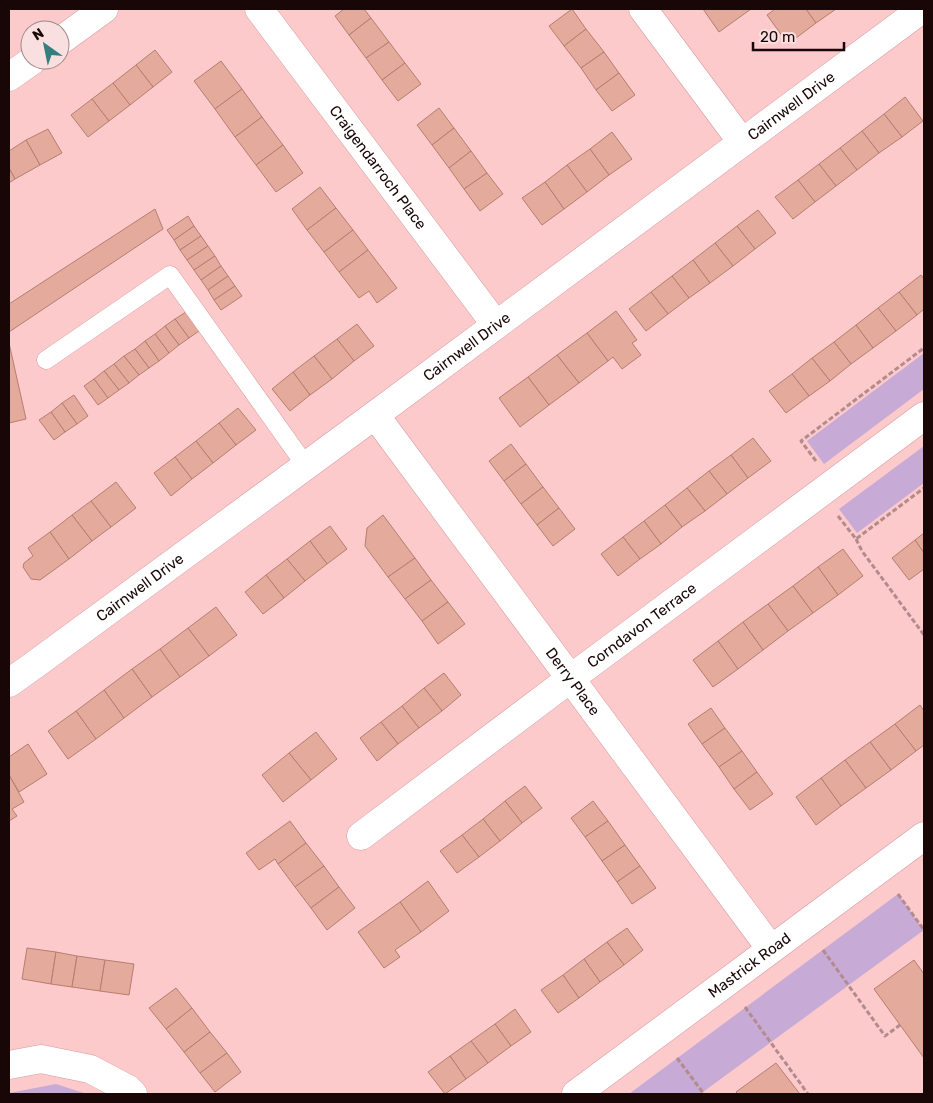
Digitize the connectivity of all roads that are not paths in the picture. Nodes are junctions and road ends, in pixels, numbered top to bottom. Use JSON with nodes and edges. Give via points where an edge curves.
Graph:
{"nodes":[{"id":1,"x":104,"y":9,"type":"edge"},
{"id":2,"x":259,"y":9,"type":"edge"},
{"id":3,"x":643,"y":9,"type":"edge"},
{"id":4,"x":922,"y":9,"type":"edge"},
{"id":5,"x":70,"y":34,"type":"edge"},
{"id":6,"x":20,"y":70,"type":"edge"},
{"id":7,"x":9,"y":78,"type":"edge"},
{"id":8,"x":742,"y":142,"type":"junction"},
{"id":9,"x":496,"y":325,"type":"junction"},
{"id":10,"x":46,"y":360,"type":"dead end"},
{"id":11,"x":376,"y":415,"type":"junction"},
{"id":12,"x":924,"y":416,"type":"edge"},
{"id":13,"x":306,"y":466,"type":"junction"},
{"id":14,"x":571,"y":678,"type":"junction"},
{"id":15,"x":9,"y":683,"type":"edge"},
{"id":16,"x":361,"y":836,"type":"dead end"},
{"id":17,"x":924,"y":836,"type":"edge"},
{"id":18,"x":771,"y":949,"type":"junction"},
{"id":19,"x":9,"y":1065,"type":"edge"},
{"id":20,"x":133,"y":1094,"type":"edge"},
{"id":21,"x":576,"y":1094,"type":"edge"}],
"edges":[{"from":1,"to":5,"type":"street"},
{"from":2,"to":9,"type":"street","name":"Craigendarroch Place"},
{"from":3,"to":8,"type":"street"},
{"from":4,"to":8,"type":"street","name":"Cairnwell Drive"},
{"from":6,"to":7,"type":"street"},
{"from":8,"to":9,"type":"street","name":"Cairnwell Drive"},
{"from":9,"to":11,"type":"street","name":"Cairnwell Drive"},
{"from":10,"to":13,"type":"lane","via":[[170,275]]},
{"from":11,"to":13,"type":"street","name":"Cairnwell Drive"},
{"from":11,"to":14,"type":"street","name":"Derry Place"},
{"from":12,"to":14,"type":"street","name":"Corndavon Terrace"},
{"from":13,"to":15,"type":"street","name":"Cairnwell Drive"},
{"from":14,"to":16,"type":"street","name":"Corndavon Terrace"},
{"from":14,"to":18,"type":"street","name":"Derry Place"},
{"from":17,"to":18,"type":"street","name":"Mastrick Road"},
{"from":18,"to":21,"type":"street","name":"Mastrick Road"},
{"from":19,"to":20,"type":"street","via":[[41,1059],[90,1069]]}]}
